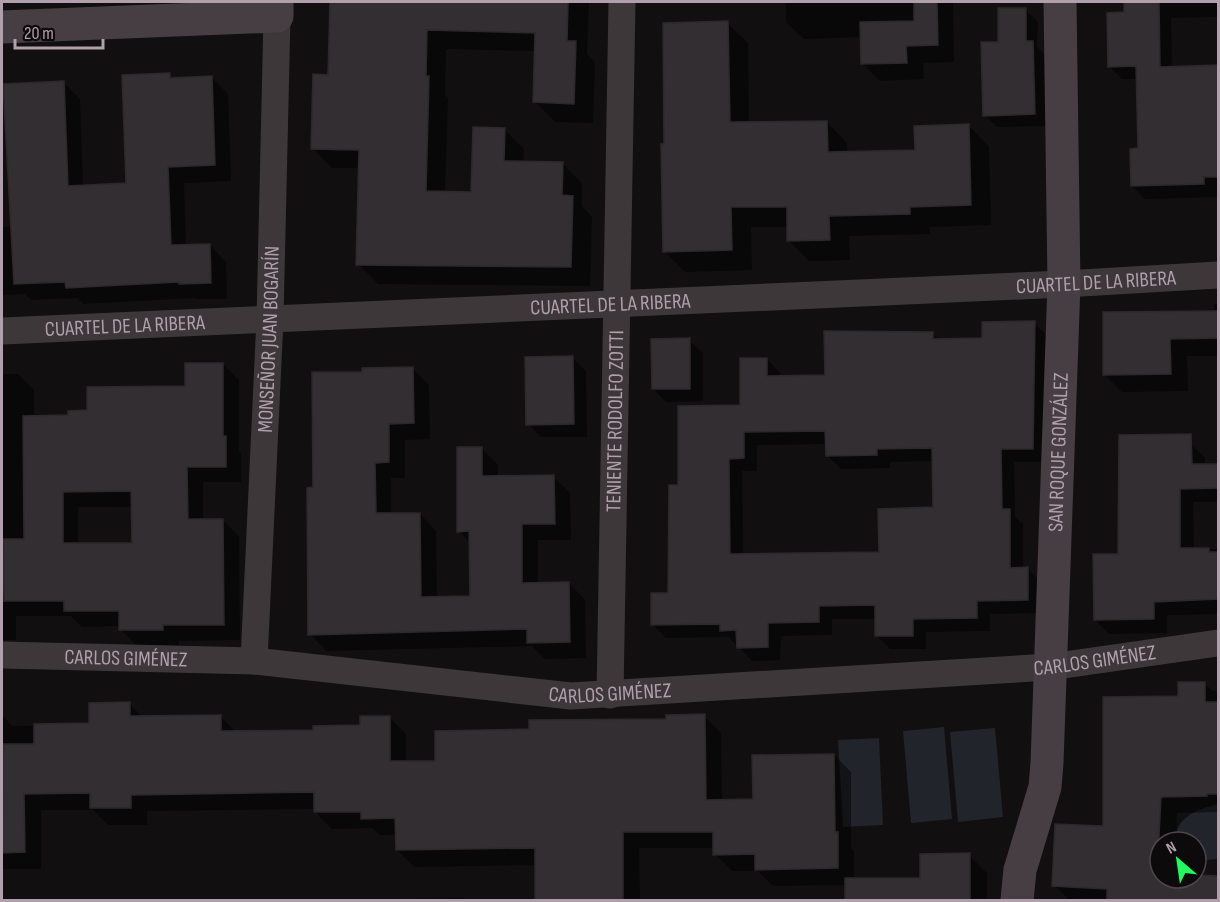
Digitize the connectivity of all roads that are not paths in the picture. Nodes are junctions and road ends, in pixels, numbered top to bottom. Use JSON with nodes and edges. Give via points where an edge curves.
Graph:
{"nodes":[{"id":1,"x":622,"y":2,"type":"edge"},
{"id":2,"x":1060,"y":2,"type":"edge"},
{"id":3,"x":277,"y":9,"type":"edge"},
{"id":4,"x":2,"y":27,"type":"edge"},
{"id":5,"x":1218,"y":275,"type":"edge"},
{"id":6,"x":1064,"y":284,"type":"junction"},
{"id":7,"x":618,"y":303,"type":"junction"},
{"id":8,"x":270,"y":319,"type":"junction"},
{"id":9,"x":2,"y":331,"type":"edge"},
{"id":10,"x":1218,"y":643,"type":"edge"},
{"id":11,"x":2,"y":655,"type":"edge"},
{"id":12,"x":254,"y":661,"type":"junction"},
{"id":13,"x":1050,"y":667,"type":"junction"},
{"id":14,"x":610,"y":695,"type":"junction"},
{"id":15,"x":1017,"y":900,"type":"edge"}],
"edges":[{"from":1,"to":7,"type":"street","name":"TENIENTE RODOLFO ZOTTI"},
{"from":2,"to":6,"type":"street","name":"SAN ROQUE GONZÁLEZ"},
{"from":3,"to":4,"type":"street","name":"MONSEÑOR JUAN BOGARÍN"},
{"from":3,"to":8,"type":"street","name":"MONSEÑOR JUAN BOGARÍN"},
{"from":5,"to":6,"type":"street","name":"CUARTEL DE LA RIBERA"},
{"from":6,"to":7,"type":"street","name":"CUARTEL DE LA RIBERA"},
{"from":6,"to":13,"type":"street","name":"SAN ROQUE GONZÁLEZ"},
{"from":7,"to":8,"type":"street","name":"CUARTEL DE LA RIBERA"},
{"from":7,"to":14,"type":"street","name":"TENIENTE RODOLFO ZOTTI"},
{"from":8,"to":9,"type":"street","name":"CUARTEL DE LA RIBERA"},
{"from":8,"to":12,"type":"street","name":"MONSEÑOR JUAN BOGARÍN"},
{"from":10,"to":13,"type":"street","name":"CARLOS GIMÉNEZ"},
{"from":11,"to":12,"type":"street","name":"CARLOS GIMÉNEZ"},
{"from":12,"to":14,"type":"street","name":"CARLOS GIMÉNEZ","via":[[571,696]]},
{"from":13,"to":14,"type":"street","name":"CARLOS GIMÉNEZ"},
{"from":13,"to":15,"type":"street","name":"SAN ROQUE GONZÁLEZ","via":[[1045,787],[1020,870]]}]}
